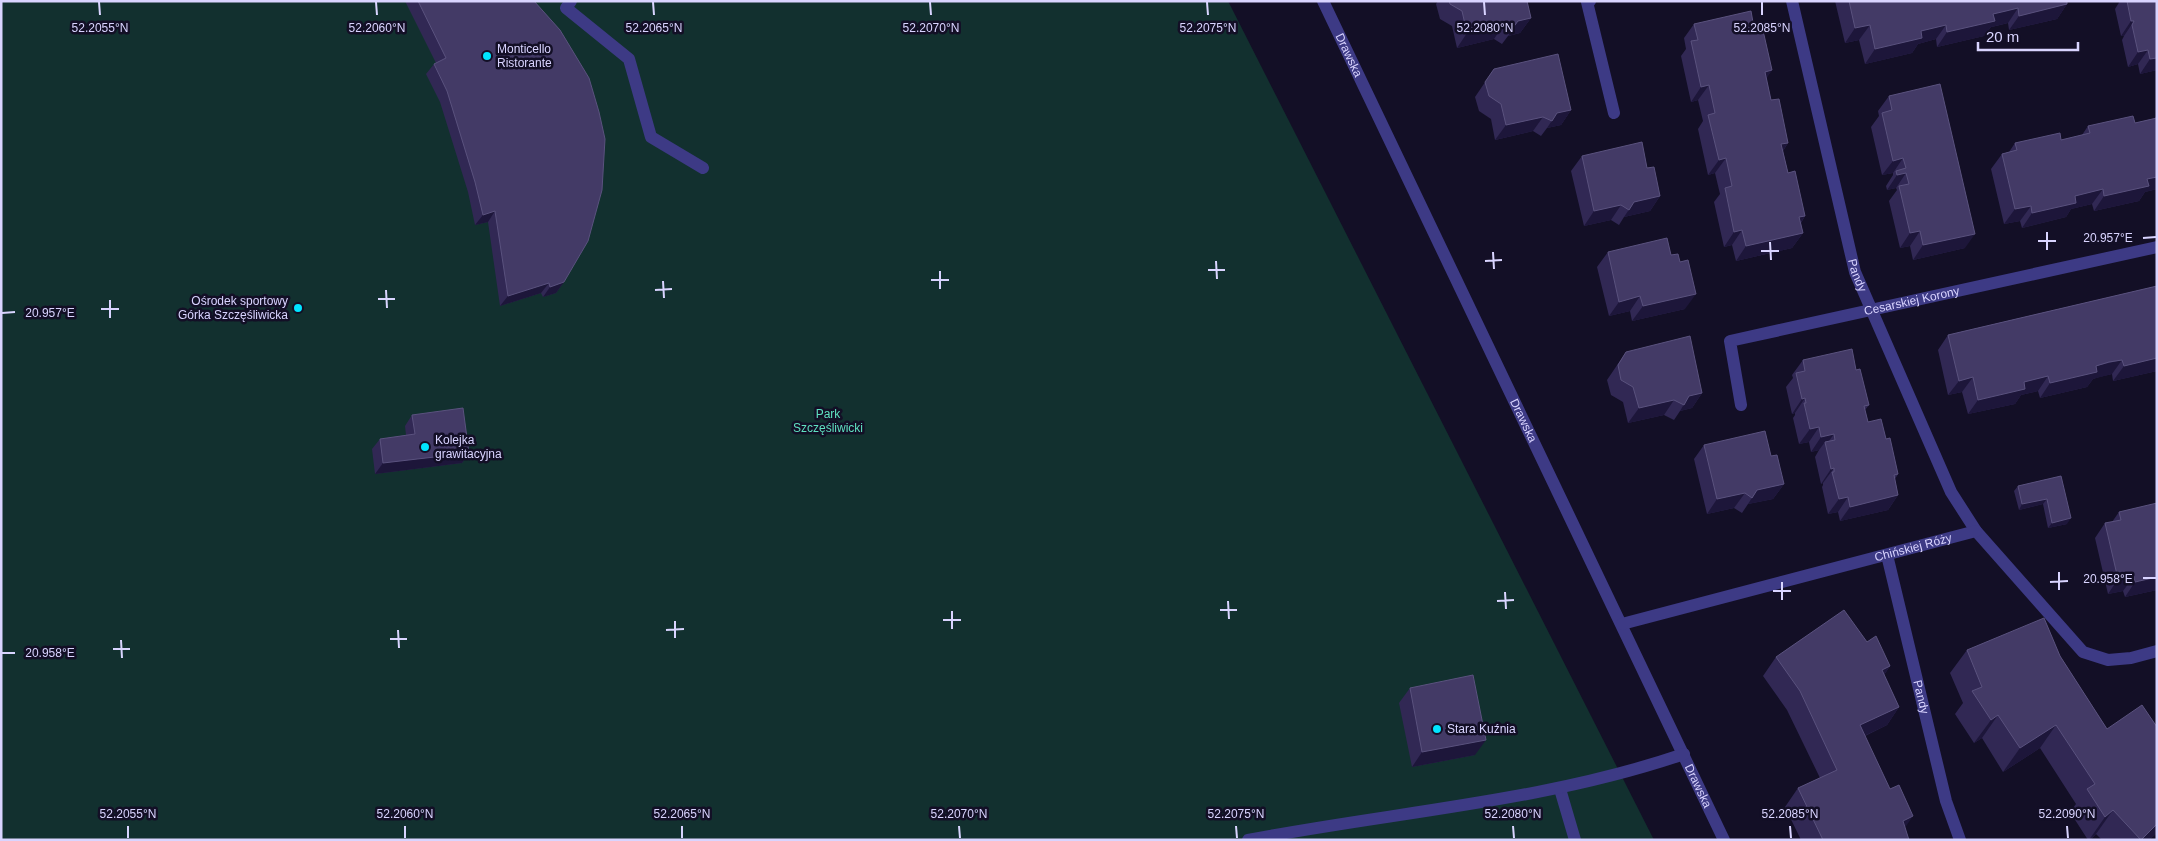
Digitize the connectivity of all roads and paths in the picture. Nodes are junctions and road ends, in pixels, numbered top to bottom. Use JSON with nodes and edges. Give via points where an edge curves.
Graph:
{"nodes":[{"id":1,"x":571,"y":1,"type":"edge"},
{"id":2,"x":1323,"y":1,"type":"edge"},
{"id":3,"x":1590,"y":1,"type":"edge"},
{"id":4,"x":1792,"y":1,"type":"edge"},
{"id":5,"x":1614,"y":113,"type":"dead end"},
{"id":6,"x":703,"y":168,"type":"dead end"},
{"id":7,"x":2157,"y":247,"type":"edge"},
{"id":8,"x":1870,"y":310,"type":"junction"},
{"id":9,"x":1741,"y":405,"type":"dead end"},
{"id":10,"x":1976,"y":531,"type":"junction"},
{"id":11,"x":1887,"y":554,"type":"junction"},
{"id":12,"x":1622,"y":624,"type":"junction"},
{"id":13,"x":2157,"y":651,"type":"edge"},
{"id":14,"x":1684,"y":754,"type":"junction"},
{"id":15,"x":1560,"y":789,"type":"junction"},
{"id":16,"x":1248,"y":840,"type":"edge"},
{"id":17,"x":1575,"y":840,"type":"edge"},
{"id":18,"x":1724,"y":840,"type":"edge"},
{"id":19,"x":1960,"y":840,"type":"edge"}],
"edges":[{"from":1,"to":6,"type":"street","via":[[566,8],[629,59],[651,137]]},
{"from":2,"to":12,"type":"street","name":"Drawska"},
{"from":3,"to":5,"type":"street","via":[[1587,2]]},
{"from":4,"to":8,"type":"street","name":"Pandy","via":[[1855,272]]},
{"from":7,"to":8,"type":"street","name":"Cesarskiej Korony"},
{"from":8,"to":9,"type":"street","name":"Cesarskiej Korony","via":[[1730,341]]},
{"from":8,"to":10,"type":"street","name":"Pandy","via":[[1951,492]]},
{"from":10,"to":11,"type":"street","name":"Chińskiej Róży"},
{"from":10,"to":13,"type":"street","via":[[2083,652],[2108,660]]},
{"from":11,"to":12,"type":"street","name":"Chińskiej Róży"},
{"from":11,"to":19,"type":"street","name":"Pandy","via":[[1946,801]]},
{"from":12,"to":14,"type":"street","name":"Drawska"},
{"from":14,"to":15,"type":"street"},
{"from":14,"to":18,"type":"street","name":"Drawska"},
{"from":15,"to":16,"type":"street"},
{"from":15,"to":17,"type":"street"}]}
